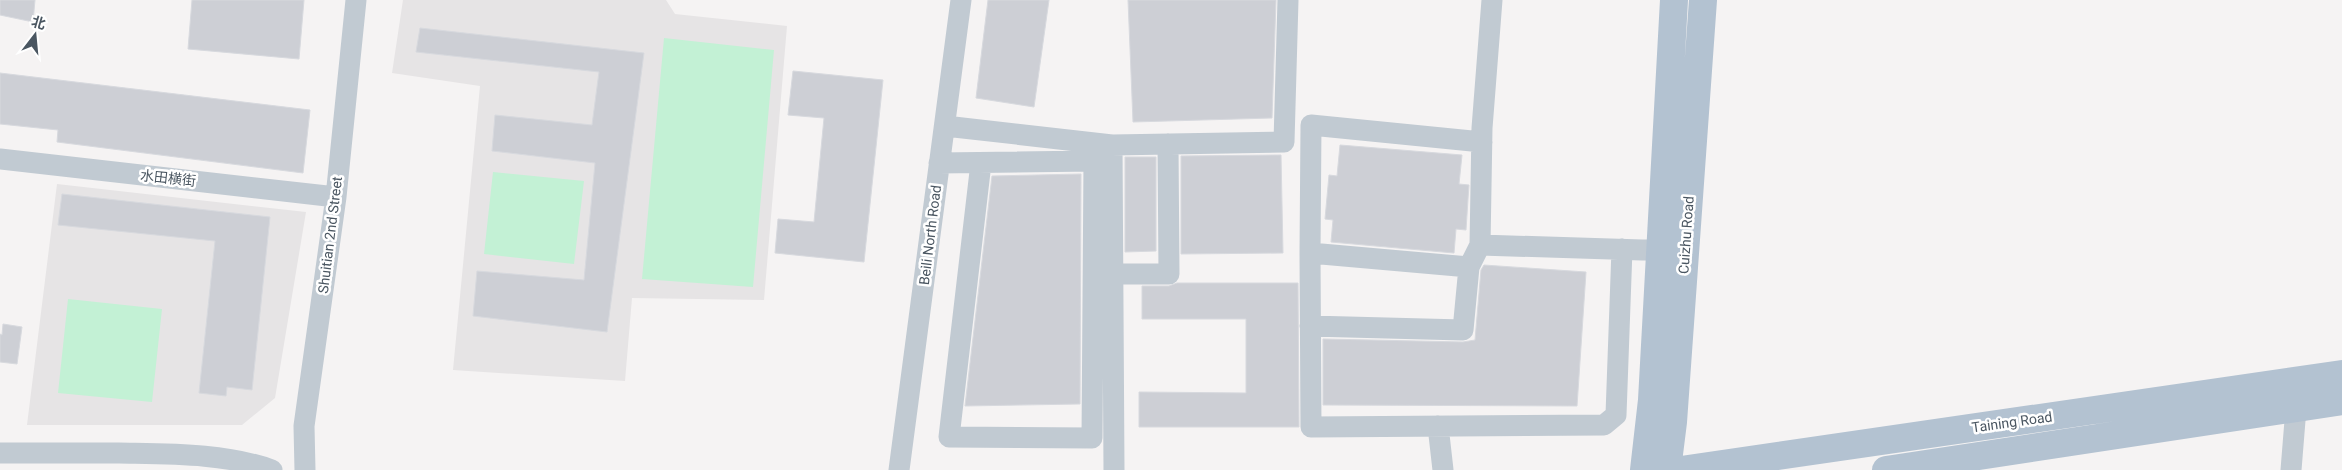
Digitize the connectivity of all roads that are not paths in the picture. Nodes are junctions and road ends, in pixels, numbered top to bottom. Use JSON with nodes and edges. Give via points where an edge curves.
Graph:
{"nodes":[{"id":1,"x":356,"y":0,"type":"edge"},
{"id":2,"x":961,"y":0,"type":"edge"},
{"id":3,"x":1288,"y":0,"type":"edge"},
{"id":4,"x":1492,"y":0,"type":"edge"},
{"id":5,"x":1674,"y":0,"type":"edge"},
{"id":6,"x":1704,"y":0,"type":"edge"},
{"id":7,"x":945,"y":126,"type":"junction"},
{"id":8,"x":1482,"y":142,"type":"junction"},
{"id":9,"x":1168,"y":144,"type":"junction"},
{"id":10,"x":1112,"y":145,"type":"junction"},
{"id":11,"x":0,"y":159,"type":"edge"},
{"id":12,"x":939,"y":163,"type":"junction"},
{"id":13,"x":981,"y":163,"type":"junction"},
{"id":14,"x":336,"y":197,"type":"junction"},
{"id":15,"x":1480,"y":244,"type":"junction"},
{"id":16,"x":1622,"y":249,"type":"junction"},
{"id":17,"x":1659,"y":250,"type":"junction"},
{"id":18,"x":1310,"y":253,"type":"junction"},
{"id":19,"x":1469,"y":267,"type":"junction"},
{"id":20,"x":1114,"y":274,"type":"junction"},
{"id":21,"x":1310,"y":326,"type":"junction"},
{"id":22,"x":2342,"y":374,"type":"edge"},
{"id":23,"x":2293,"y":382,"type":"junction"},
{"id":24,"x":2342,"y":401,"type":"edge"},
{"id":25,"x":2296,"y":408,"type":"junction"},
{"id":26,"x":1438,"y":426,"type":"junction"},
{"id":27,"x":0,"y":453,"type":"edge"},
{"id":28,"x":272,"y":470,"type":"edge"},
{"id":29,"x":305,"y":470,"type":"edge"},
{"id":30,"x":899,"y":470,"type":"edge"},
{"id":31,"x":1114,"y":470,"type":"edge"},
{"id":32,"x":1442,"y":470,"type":"edge"},
{"id":33,"x":1644,"y":470,"type":"edge"},
{"id":34,"x":1667,"y":470,"type":"edge"},
{"id":35,"x":1682,"y":470,"type":"edge"},
{"id":36,"x":1886,"y":470,"type":"edge"},
{"id":37,"x":2291,"y":470,"type":"edge"}],
"edges":[{"from":1,"to":14,"type":"street","name":"Shuitian 2nd Street"},
{"from":2,"to":7,"type":"street","name":"Beili North Road"},
{"from":3,"to":9,"type":"street","via":[[1284,142]]},
{"from":4,"to":8,"type":"street"},
{"from":5,"to":17,"type":"main road","name":"Cuizhu Road"},
{"from":6,"to":34,"type":"main road","name":"Cuizhu Road"},
{"from":7,"to":10,"type":"street"},
{"from":7,"to":12,"type":"street","name":"Beili North Road"},
{"from":8,"to":15,"type":"street"},
{"from":8,"to":18,"type":"street","via":[[1311,125]]},
{"from":9,"to":10,"type":"street"},
{"from":9,"to":20,"type":"street","via":[[1169,274]]},
{"from":10,"to":20,"type":"street"},
{"from":11,"to":14,"type":"street","name":"水田横街"},
{"from":12,"to":13,"type":"street"},
{"from":12,"to":30,"type":"street","name":"Beili North Road"},
{"from":13,"to":13,"type":"street","via":[[1094,162],[1092,438],[949,437]]},
{"from":14,"to":29,"type":"street","name":"Shuitian 2nd Street","via":[[304,426]]},
{"from":15,"to":16,"type":"street"},
{"from":15,"to":19,"type":"street"},
{"from":16,"to":17,"type":"street"},
{"from":16,"to":26,"type":"street","via":[[1616,415],[1604,425]]},
{"from":17,"to":33,"type":"main road","name":"Cuizhu Road","via":[[1652,400]]},
{"from":18,"to":19,"type":"street"},
{"from":18,"to":21,"type":"street"},
{"from":19,"to":21,"type":"street","via":[[1463,330]]},
{"from":20,"to":31,"type":"street"},
{"from":21,"to":26,"type":"street","via":[[1311,427]]},
{"from":22,"to":23,"type":"main road","name":"Taining Road"},
{"from":23,"to":25,"type":"street"},
{"from":23,"to":35,"type":"main road","name":"Taining Road"},
{"from":24,"to":25,"type":"main road","name":"Taining Road"},
{"from":25,"to":36,"type":"main road","name":"Taining Road"},
{"from":25,"to":37,"type":"street"},
{"from":26,"to":32,"type":"street"},
{"from":27,"to":28,"type":"street","via":[[200,456]]}]}
